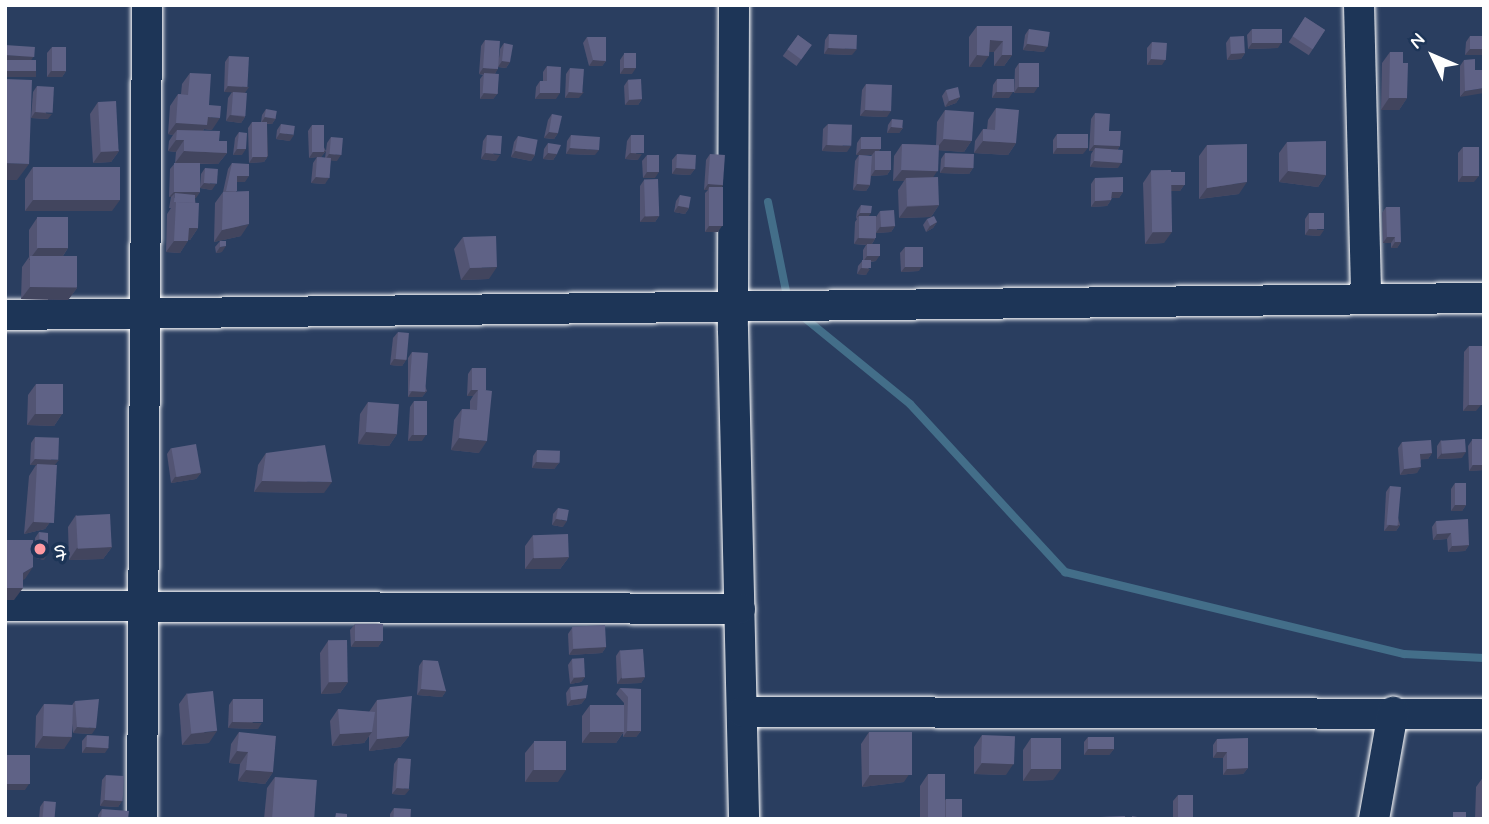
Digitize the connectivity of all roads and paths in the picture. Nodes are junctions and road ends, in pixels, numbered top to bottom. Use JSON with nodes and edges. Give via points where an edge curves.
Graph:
{"nodes":[{"id":1,"x":146,"y":5,"type":"edge"},
{"id":2,"x":734,"y":5,"type":"edge"},
{"id":3,"x":1359,"y":5,"type":"edge"},
{"id":4,"x":1484,"y":298,"type":"edge"},
{"id":5,"x":1366,"y":299,"type":"junction"},
{"id":6,"x":733,"y":306,"type":"junction"},
{"id":7,"x":146,"y":313,"type":"junction"},
{"id":8,"x":5,"y":315,"type":"edge"},
{"id":9,"x":5,"y":606,"type":"edge"},
{"id":10,"x":143,"y":607,"type":"junction"},
{"id":11,"x":740,"y":609,"type":"junction"},
{"id":12,"x":742,"y":712,"type":"junction"},
{"id":13,"x":1393,"y":712,"type":"junction"},
{"id":14,"x":1484,"y":714,"type":"edge"},
{"id":15,"x":142,"y":819,"type":"edge"},
{"id":16,"x":744,"y":819,"type":"edge"},
{"id":17,"x":1374,"y":819,"type":"edge"}],
"edges":[{"from":1,"to":7,"type":"street"},
{"from":2,"to":6,"type":"street"},
{"from":3,"to":5,"type":"street"},
{"from":4,"to":5,"type":"street"},
{"from":5,"to":6,"type":"street"},
{"from":6,"to":7,"type":"street"},
{"from":6,"to":11,"type":"street"},
{"from":7,"to":8,"type":"street"},
{"from":7,"to":10,"type":"street"},
{"from":9,"to":10,"type":"street"},
{"from":10,"to":11,"type":"street"},
{"from":10,"to":15,"type":"street"},
{"from":11,"to":12,"type":"street"},
{"from":12,"to":13,"type":"street"},
{"from":12,"to":16,"type":"street"},
{"from":13,"to":14,"type":"street"},
{"from":13,"to":17,"type":"street"}]}
